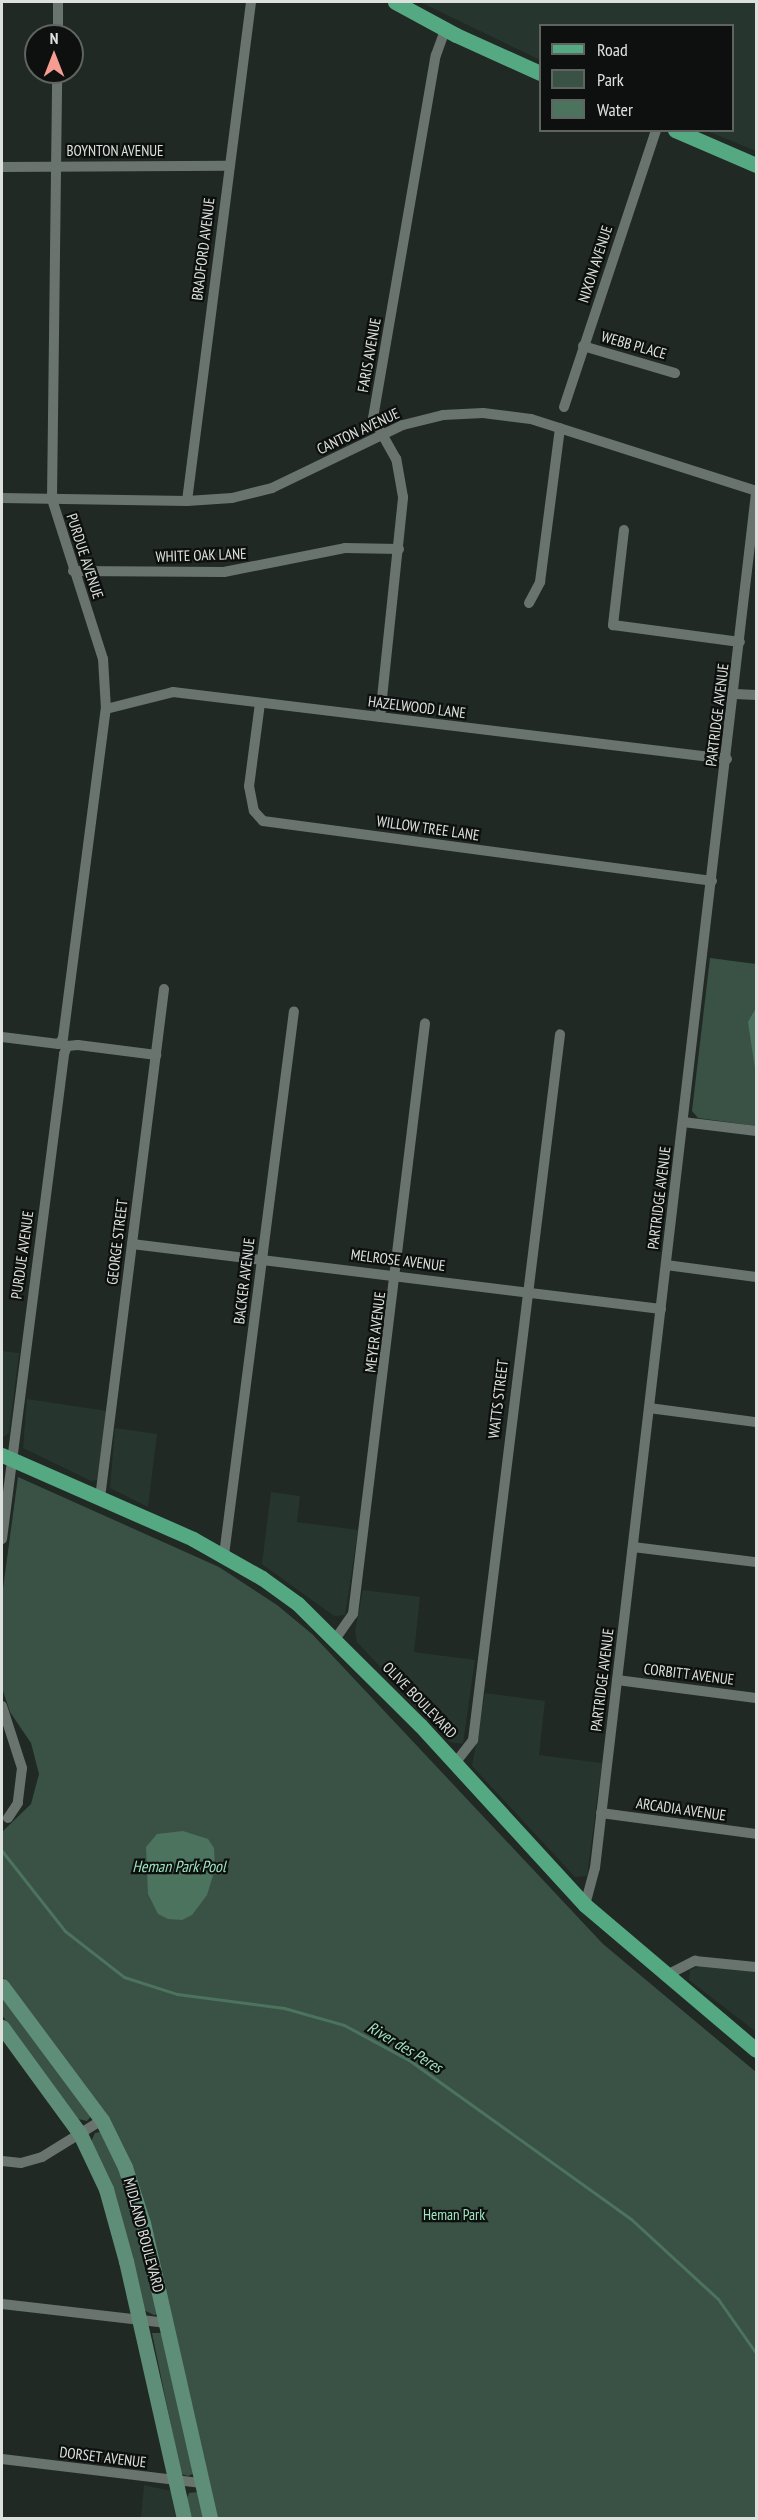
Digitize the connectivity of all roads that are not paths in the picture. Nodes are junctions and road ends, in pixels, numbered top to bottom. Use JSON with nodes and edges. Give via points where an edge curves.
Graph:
{"nodes":[{"id":1,"x":58,"y":2,"type":"edge"},
{"id":2,"x":251,"y":2,"type":"edge"},
{"id":3,"x":395,"y":2,"type":"edge"},
{"id":4,"x":58,"y":24,"type":"edge"},
{"id":5,"x":445,"y":30,"type":"junction"},
{"id":6,"x":539,"y":73,"type":"edge"},
{"id":7,"x":57,"y":84,"type":"edge"},
{"id":8,"x":655,"y":132,"type":"edge"},
{"id":9,"x":680,"y":132,"type":"edge"},
{"id":10,"x":756,"y":165,"type":"edge"},
{"id":11,"x":56,"y":166,"type":"junction"},
{"id":12,"x":229,"y":166,"type":"junction"},
{"id":13,"x":2,"y":167,"type":"edge"},
{"id":14,"x":584,"y":346,"type":"junction"},
{"id":15,"x":675,"y":373,"type":"dead end"},
{"id":16,"x":564,"y":407,"type":"dead end"},
{"id":17,"x":560,"y":428,"type":"junction"},
{"id":18,"x":380,"y":434,"type":"junction"},
{"id":19,"x":756,"y":492,"type":"edge"},
{"id":20,"x":2,"y":498,"type":"edge"},
{"id":21,"x":52,"y":499,"type":"junction"},
{"id":22,"x":187,"y":501,"type":"junction"},
{"id":23,"x":755,"y":517,"type":"edge"},
{"id":24,"x":624,"y":530,"type":"dead end"},
{"id":25,"x":399,"y":549,"type":"junction"},
{"id":26,"x":74,"y":571,"type":"junction"},
{"id":27,"x":529,"y":603,"type":"dead end"},
{"id":28,"x":740,"y":642,"type":"junction"},
{"id":29,"x":735,"y":694,"type":"junction"},
{"id":30,"x":756,"y":695,"type":"edge"},
{"id":31,"x":260,"y":703,"type":"junction"},
{"id":32,"x":106,"y":710,"type":"junction"},
{"id":33,"x":380,"y":717,"type":"junction"},
{"id":34,"x":727,"y":759,"type":"junction"},
{"id":35,"x":712,"y":881,"type":"junction"},
{"id":36,"x":164,"y":989,"type":"dead end"},
{"id":37,"x":294,"y":1011,"type":"dead end"},
{"id":38,"x":425,"y":1023,"type":"dead end"},
{"id":39,"x":560,"y":1034,"type":"dead end"},
{"id":40,"x":2,"y":1037,"type":"edge"},
{"id":41,"x":63,"y":1045,"type":"junction"},
{"id":42,"x":156,"y":1055,"type":"junction"},
{"id":43,"x":683,"y":1122,"type":"junction"},
{"id":44,"x":756,"y":1131,"type":"edge"},
{"id":45,"x":132,"y":1244,"type":"junction"},
{"id":46,"x":262,"y":1259,"type":"junction"},
{"id":47,"x":666,"y":1265,"type":"junction"},
{"id":48,"x":397,"y":1275,"type":"junction"},
{"id":49,"x":756,"y":1277,"type":"edge"},
{"id":50,"x":526,"y":1291,"type":"junction"},
{"id":51,"x":660,"y":1309,"type":"junction"},
{"id":52,"x":649,"y":1408,"type":"junction"},
{"id":53,"x":756,"y":1422,"type":"edge"},
{"id":54,"x":6,"y":1457,"type":"edge"},
{"id":55,"x":100,"y":1498,"type":"junction"},
{"id":56,"x":2,"y":1539,"type":"edge"},
{"id":57,"x":633,"y":1547,"type":"junction"},
{"id":58,"x":224,"y":1555,"type":"junction"},
{"id":59,"x":756,"y":1562,"type":"edge"},
{"id":60,"x":336,"y":1638,"type":"junction"},
{"id":61,"x":617,"y":1680,"type":"junction"},
{"id":62,"x":756,"y":1698,"type":"edge"},
{"id":63,"x":2,"y":1706,"type":"edge"},
{"id":64,"x":456,"y":1762,"type":"junction"},
{"id":65,"x":601,"y":1813,"type":"junction"},
{"id":66,"x":8,"y":1818,"type":"dead end"},
{"id":67,"x":756,"y":1834,"type":"edge"},
{"id":68,"x":585,"y":1905,"type":"junction"},
{"id":69,"x":756,"y":1967,"type":"edge"},
{"id":70,"x":665,"y":1976,"type":"junction"},
{"id":71,"x":2,"y":1986,"type":"edge"},
{"id":72,"x":2,"y":2027,"type":"edge"},
{"id":73,"x":756,"y":2050,"type":"edge"},
{"id":74,"x":102,"y":2120,"type":"junction"},
{"id":75,"x":80,"y":2134,"type":"junction"},
{"id":76,"x":2,"y":2161,"type":"edge"},
{"id":77,"x":2,"y":2304,"type":"edge"},
{"id":78,"x":139,"y":2322,"type":"junction"},
{"id":79,"x":167,"y":2323,"type":"junction"},
{"id":80,"x":2,"y":2459,"type":"edge"},
{"id":81,"x":176,"y":2481,"type":"junction"},
{"id":82,"x":200,"y":2483,"type":"junction"},
{"id":83,"x":184,"y":2518,"type":"edge"},
{"id":84,"x":210,"y":2518,"type":"edge"}],
"edges":[{"from":1,"to":4,"type":"street"},
{"from":2,"to":12,"type":"street","name":"BRADFORD AVENUE"},
{"from":3,"to":5,"type":"main road"},
{"from":5,"to":6,"type":"main road"},
{"from":5,"to":18,"type":"street","name":"FARIS AVENUE","via":[[436,55],[374,418]]},
{"from":7,"to":11,"type":"street","name":"PURDUE AVENUE"},
{"from":8,"to":14,"type":"street","name":"NIXON AVENUE"},
{"from":9,"to":10,"type":"main road"},
{"from":11,"to":12,"type":"street","name":"BOYNTON AVENUE"},
{"from":11,"to":13,"type":"street","name":"BOYNTON AVENUE"},
{"from":11,"to":21,"type":"street","name":"PURDUE AVENUE"},
{"from":12,"to":22,"type":"street","name":"BRADFORD AVENUE"},
{"from":14,"to":15,"type":"street","name":"WEBB PLACE"},
{"from":14,"to":16,"type":"street","name":"NIXON AVENUE"},
{"from":17,"to":18,"type":"street","name":"CANTON AVENUE","via":[[507,415],[473,414],[422,420]]},
{"from":17,"to":19,"type":"street","name":"CANTON AVENUE"},
{"from":17,"to":27,"type":"street","via":[[540,582]]},
{"from":18,"to":22,"type":"street","name":"CANTON AVENUE","via":[[272,488],[232,498]]},
{"from":18,"to":25,"type":"street","name":"FARIS AVENUE","via":[[400,472],[403,512]]},
{"from":19,"to":23,"type":"street","name":"PARTRIDGE AVENUE"},
{"from":20,"to":21,"type":"street","name":"CANTON AVENUE"},
{"from":21,"to":22,"type":"street","name":"CANTON AVENUE"},
{"from":21,"to":26,"type":"street","name":"PURDUE AVENUE"},
{"from":23,"to":28,"type":"street","name":"PARTRIDGE AVENUE"},
{"from":24,"to":28,"type":"street","via":[[613,625]]},
{"from":25,"to":26,"type":"street","name":"WHITE OAK LANE","via":[[345,548],[224,572]]},
{"from":25,"to":33,"type":"street","name":"FARIS AVENUE"},
{"from":26,"to":32,"type":"street","name":"PURDUE AVENUE","via":[[103,659]]},
{"from":28,"to":29,"type":"street","name":"PARTRIDGE AVENUE"},
{"from":29,"to":30,"type":"street"},
{"from":29,"to":34,"type":"street","name":"PARTRIDGE AVENUE"},
{"from":31,"to":32,"type":"street","name":"HAZELWOOD LANE","via":[[173,692]]},
{"from":31,"to":33,"type":"street","name":"HAZELWOOD LANE"},
{"from":31,"to":35,"type":"street","name":"WILLOW TREE LANE","via":[[249,786],[254,811],[263,821]]},
{"from":32,"to":41,"type":"street","name":"PURDUE AVENUE"},
{"from":33,"to":34,"type":"street","name":"HAZELWOOD LANE"},
{"from":34,"to":35,"type":"street","name":"PARTRIDGE AVENUE"},
{"from":35,"to":43,"type":"street","name":"PARTRIDGE AVENUE"},
{"from":36,"to":42,"type":"street","name":"GEORGE STREET"},
{"from":37,"to":46,"type":"street","name":"BACKER AVENUE"},
{"from":38,"to":48,"type":"street","name":"MEYER AVENUE"},
{"from":39,"to":50,"type":"street","name":"WATTS STREET"},
{"from":40,"to":41,"type":"street"},
{"from":41,"to":42,"type":"street"},
{"from":41,"to":54,"type":"street","name":"PURDUE AVENUE"},
{"from":42,"to":45,"type":"street","name":"GEORGE STREET"},
{"from":43,"to":44,"type":"street"},
{"from":43,"to":47,"type":"street","name":"PARTRIDGE AVENUE"},
{"from":45,"to":46,"type":"street","name":"MELROSE AVENUE"},
{"from":45,"to":55,"type":"street","name":"GEORGE STREET"},
{"from":46,"to":48,"type":"street","name":"MELROSE AVENUE"},
{"from":46,"to":58,"type":"street","name":"BACKER AVENUE"},
{"from":47,"to":49,"type":"street"},
{"from":47,"to":51,"type":"street","name":"PARTRIDGE AVENUE"},
{"from":48,"to":50,"type":"street","name":"MELROSE AVENUE"},
{"from":48,"to":60,"type":"street","name":"MEYER AVENUE","via":[[353,1614]]},
{"from":50,"to":51,"type":"street","name":"MELROSE AVENUE"},
{"from":50,"to":64,"type":"street","name":"WATTS STREET","via":[[473,1740],[468,1752]]},
{"from":51,"to":52,"type":"street","name":"PARTRIDGE AVENUE"},
{"from":52,"to":53,"type":"street"},
{"from":52,"to":57,"type":"street","name":"PARTRIDGE AVENUE"},
{"from":54,"to":55,"type":"main road","name":"OLIVE BOULEVARD"},
{"from":54,"to":56,"type":"street","name":"PURDUE AVENUE"},
{"from":55,"to":58,"type":"main road","name":"OLIVE BOULEVARD"},
{"from":57,"to":59,"type":"street"},
{"from":57,"to":61,"type":"street","name":"PARTRIDGE AVENUE"},
{"from":58,"to":60,"type":"main road","name":"OLIVE BOULEVARD","via":[[298,1604]]},
{"from":60,"to":64,"type":"main road","name":"OLIVE BOULEVARD"},
{"from":61,"to":62,"type":"street","name":"CORBITT AVENUE"},
{"from":61,"to":65,"type":"street","name":"PARTRIDGE AVENUE"},
{"from":63,"to":66,"type":"street","via":[[22,1768],[18,1803]]},
{"from":64,"to":68,"type":"main road","name":"OLIVE BOULEVARD"},
{"from":65,"to":67,"type":"street","name":"ARCADIA AVENUE"},
{"from":65,"to":68,"type":"street","name":"PARTRIDGE AVENUE","via":[[595,1868]]},
{"from":68,"to":70,"type":"main road","name":"OLIVE BOULEVARD"},
{"from":69,"to":70,"type":"street","via":[[695,1961]]},
{"from":70,"to":73,"type":"main road","name":"OLIVE BOULEVARD"},
{"from":71,"to":74,"type":"main road","name":"MIDLAND BOULEVARD"},
{"from":72,"to":75,"type":"main road","name":"MIDLAND BOULEVARD"},
{"from":74,"to":75,"type":"street"},
{"from":74,"to":79,"type":"main road","name":"MIDLAND BOULEVARD","via":[[133,2190]]},
{"from":75,"to":76,"type":"street","via":[[31,2161]]},
{"from":75,"to":78,"type":"main road","name":"MIDLAND BOULEVARD","via":[[113,2209]]},
{"from":77,"to":78,"type":"street"},
{"from":78,"to":79,"type":"street"},
{"from":78,"to":81,"type":"main road","name":"MIDLAND BOULEVARD"},
{"from":79,"to":82,"type":"main road","name":"MIDLAND BOULEVARD"},
{"from":80,"to":81,"type":"street","name":"DORSET AVENUE"},
{"from":81,"to":82,"type":"street","name":"DORSET AVENUE"},
{"from":81,"to":83,"type":"main road","name":"MIDLAND BOULEVARD"},
{"from":82,"to":84,"type":"main road","name":"MIDLAND BOULEVARD"}]}
